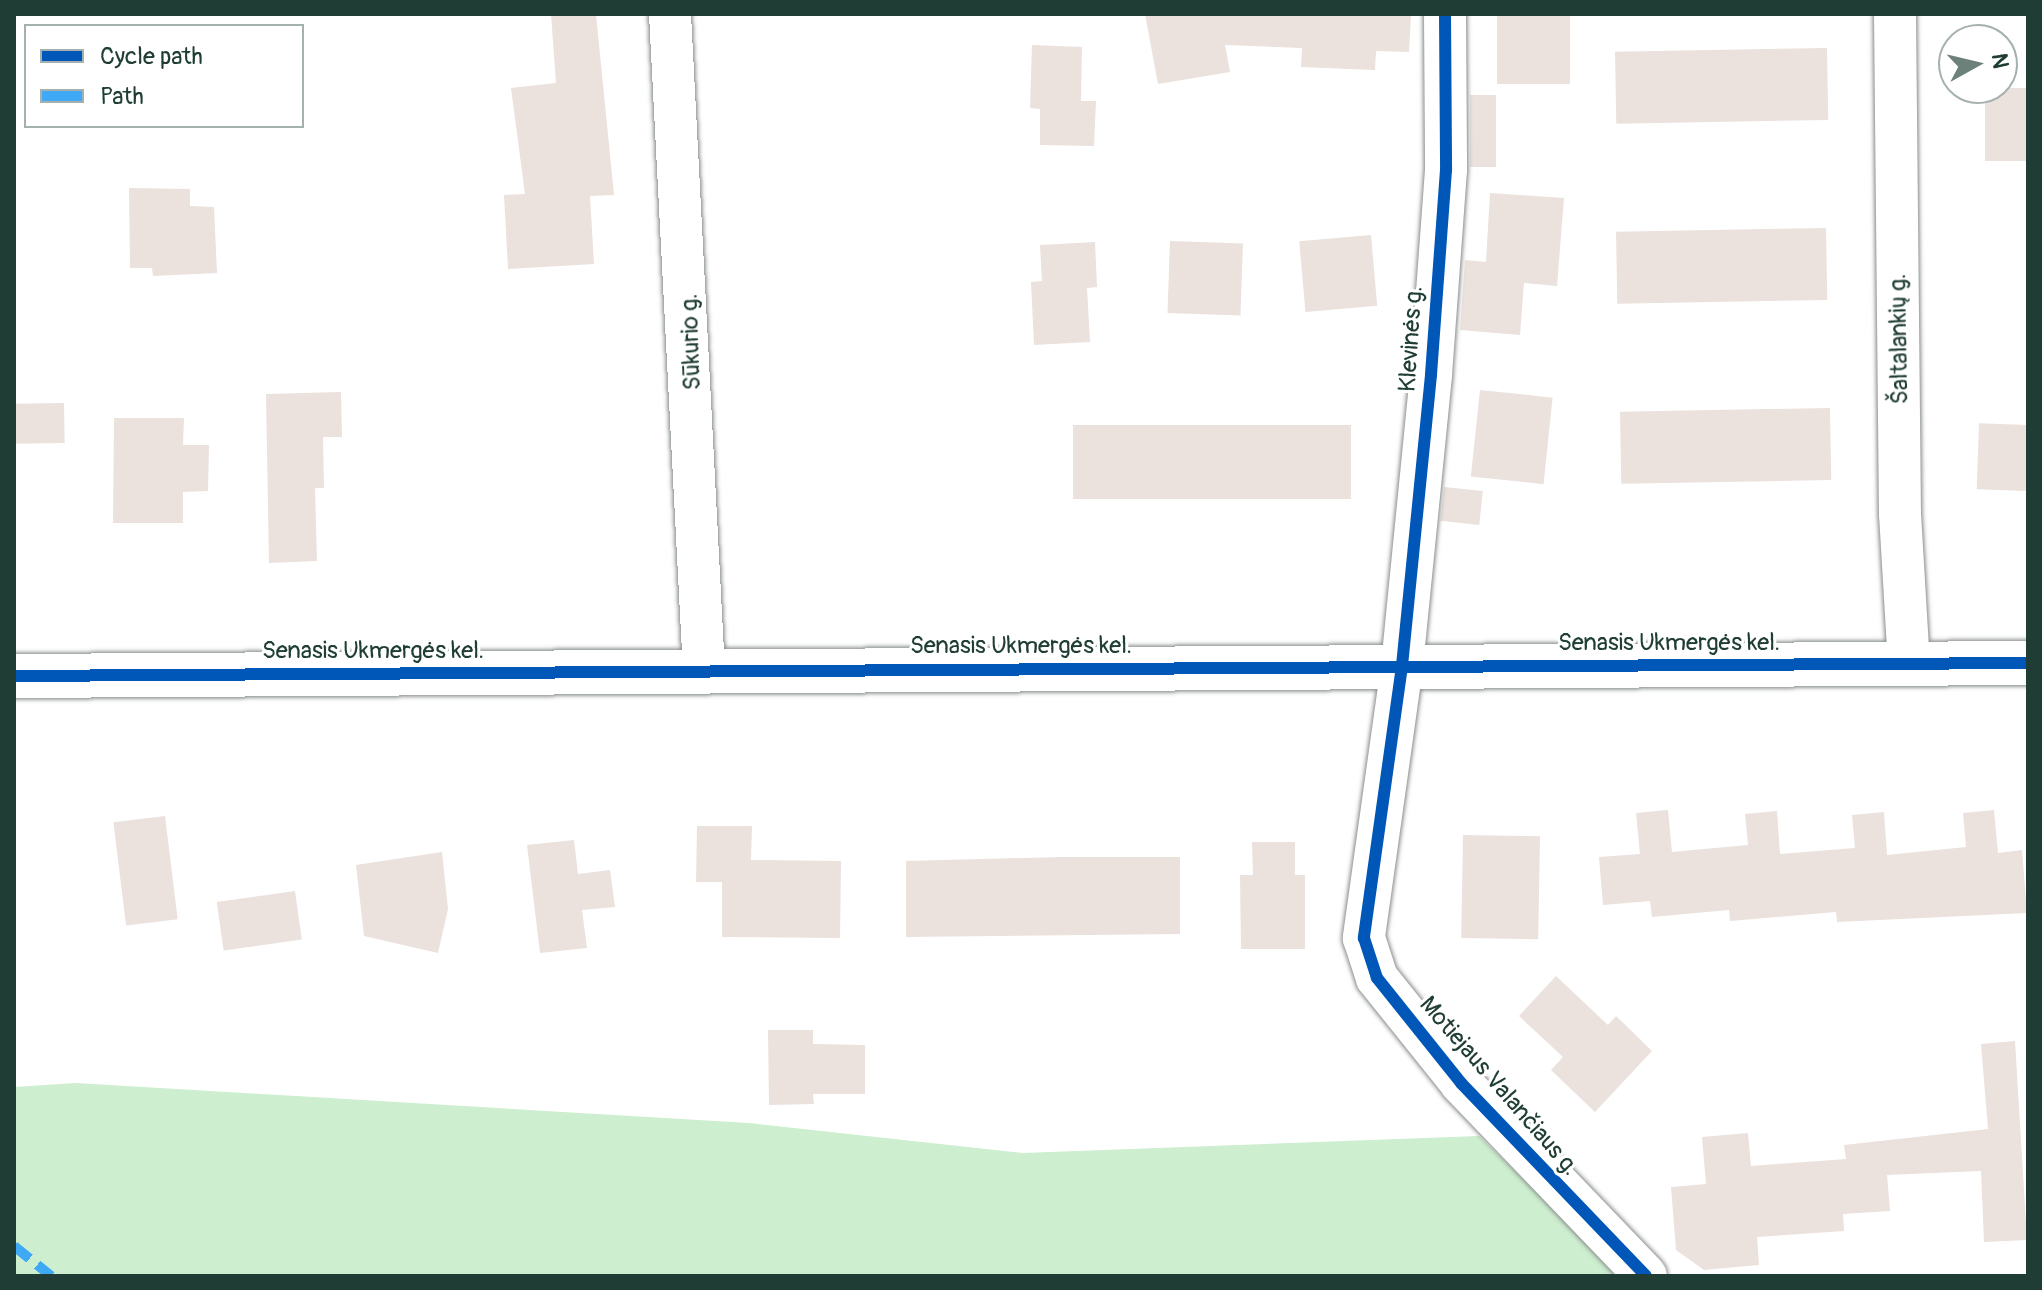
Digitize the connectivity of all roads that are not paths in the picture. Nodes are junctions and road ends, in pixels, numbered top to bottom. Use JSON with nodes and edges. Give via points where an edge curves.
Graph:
{"nodes":[{"id":1,"x":670,"y":14,"type":"edge"},
{"id":2,"x":1445,"y":14,"type":"edge"},
{"id":3,"x":1895,"y":14,"type":"edge"},
{"id":4,"x":2028,"y":663,"type":"edge"},
{"id":5,"x":1909,"y":664,"type":"junction"},
{"id":6,"x":1402,"y":666,"type":"junction"},
{"id":7,"x":704,"y":671,"type":"junction"},
{"id":8,"x":14,"y":676,"type":"edge"},
{"id":9,"x":1646,"y":1276,"type":"edge"}],
"edges":[{"from":1,"to":7,"type":"street","name":"Sūkurio g."},
{"from":2,"to":6,"type":"street","name":"Klevinės g.","via":[[1446,170]]},
{"from":3,"to":5,"type":"street","name":"Šaltalankių g.","via":[[1900,514]]},
{"from":4,"to":5,"type":"main road","name":"Senasis Ukmergės kel."},
{"from":5,"to":6,"type":"main road","name":"Senasis Ukmergės kel."},
{"from":6,"to":7,"type":"main road","name":"Senasis Ukmergės kel."},
{"from":6,"to":9,"type":"street","name":"Motiejaus Valančiaus g.","via":[[1363,917],[1368,958],[1461,1083]]},
{"from":7,"to":8,"type":"main road","name":"Senasis Ukmergės kel."}]}
